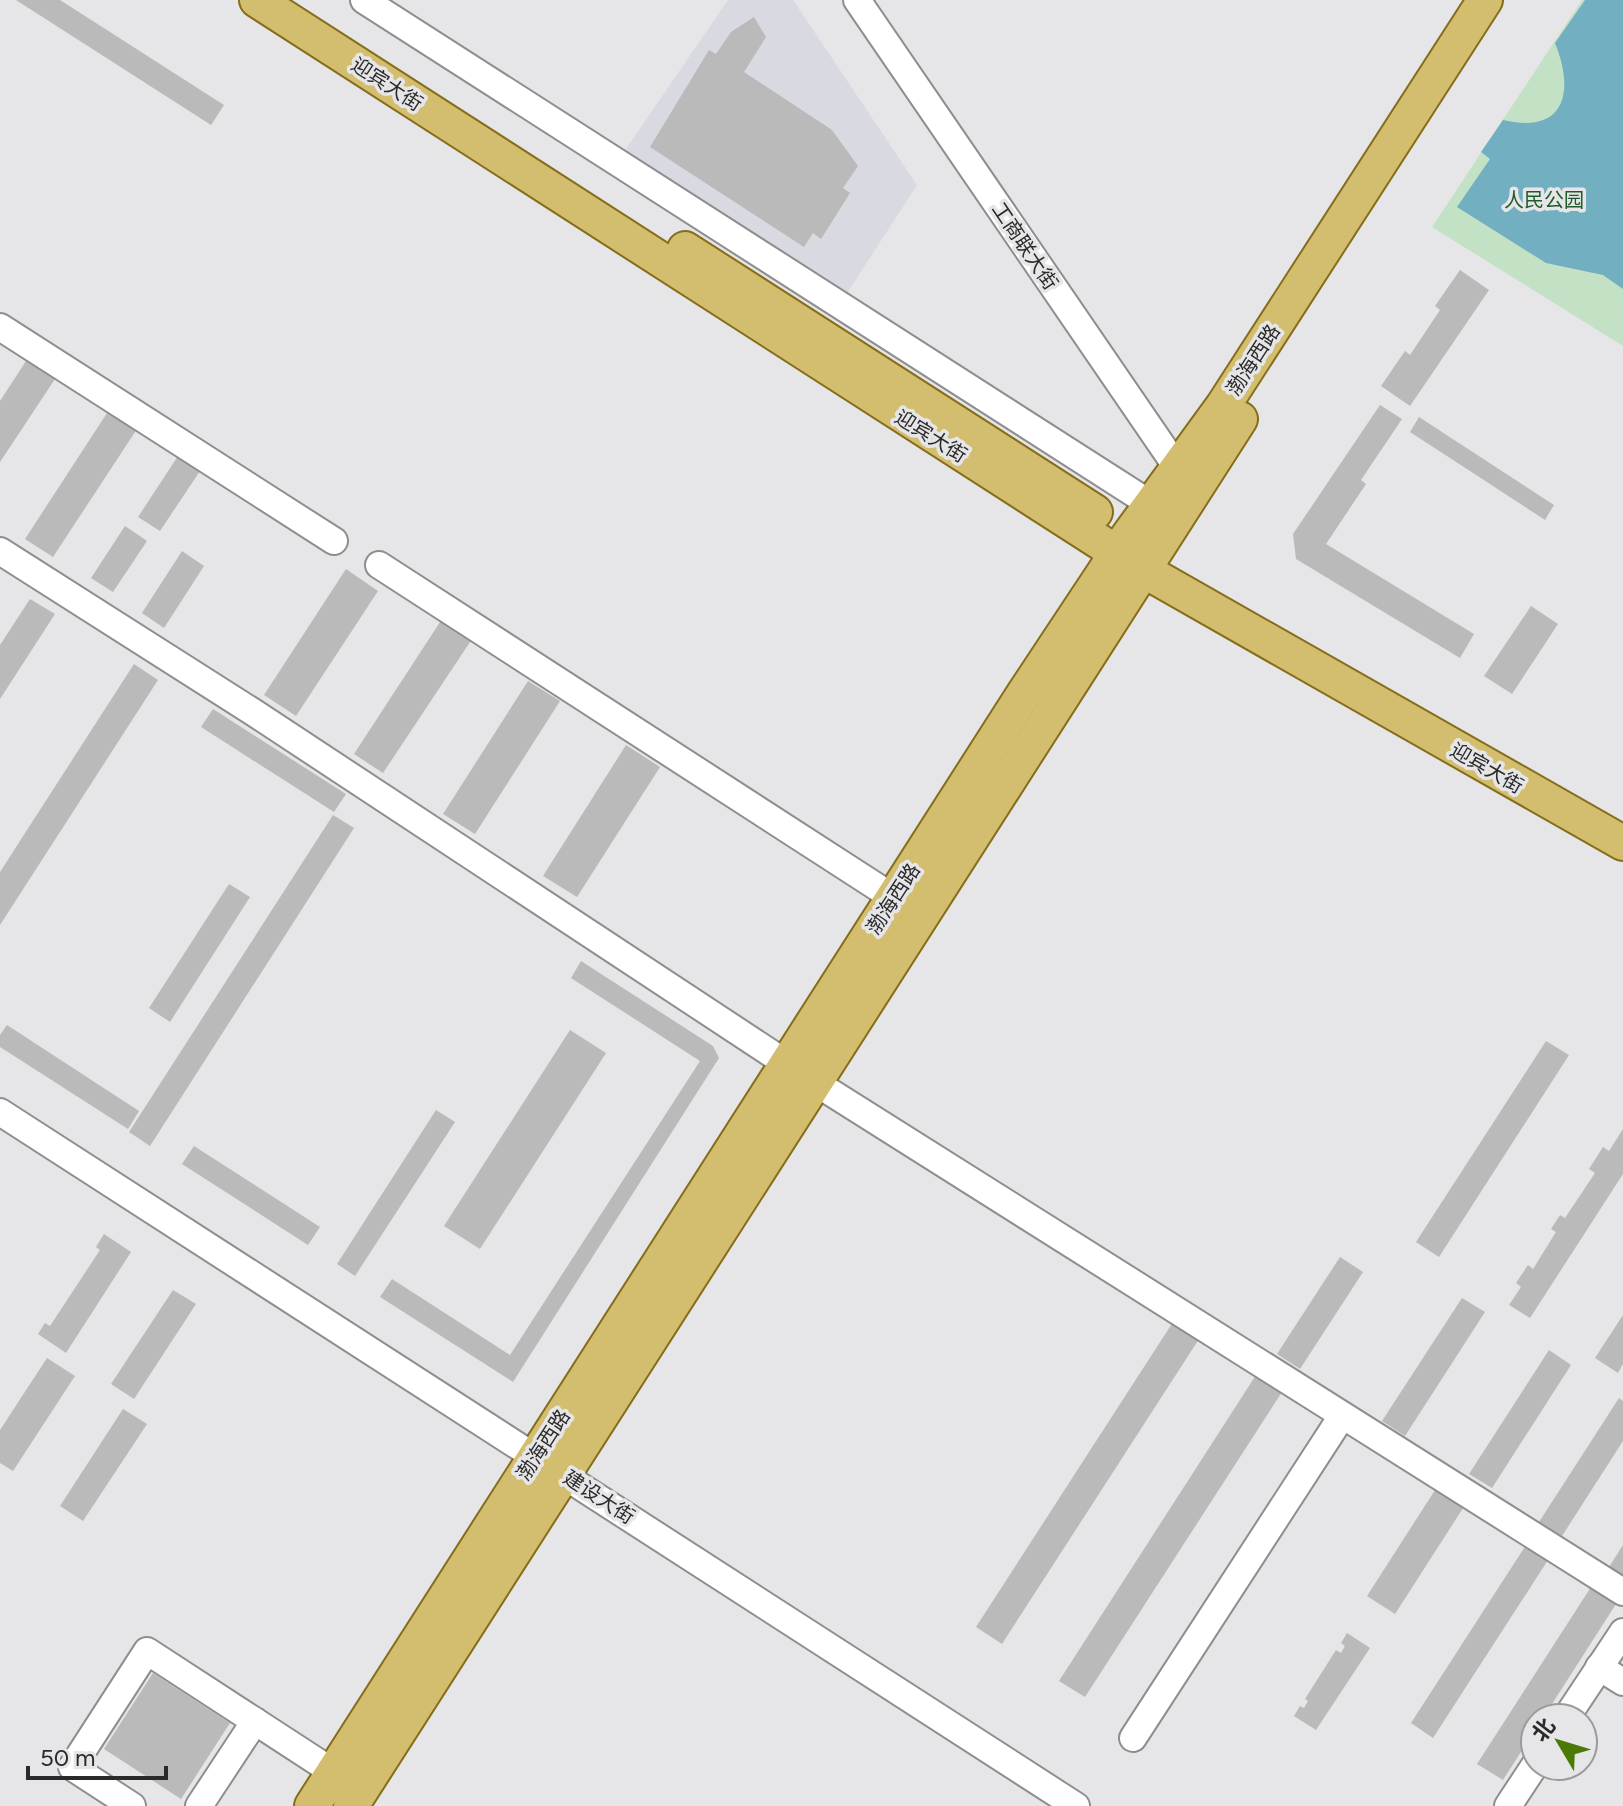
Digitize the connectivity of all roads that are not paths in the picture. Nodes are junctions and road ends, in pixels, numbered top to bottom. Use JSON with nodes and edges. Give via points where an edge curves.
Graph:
{"nodes":[{"id":1,"x":257,"y":0,"type":"edge"},
{"id":2,"x":298,"y":0,"type":"edge"},
{"id":3,"x":364,"y":0,"type":"edge"},
{"id":4,"x":857,"y":0,"type":"edge"},
{"id":5,"x":1485,"y":0,"type":"edge"},
{"id":6,"x":1508,"y":0,"type":"edge"},
{"id":7,"x":0,"y":327,"type":"edge"},
{"id":8,"x":1186,"y":480,"type":"junction"},
{"id":9,"x":1163,"y":512,"type":"junction"},
{"id":10,"x":334,"y":541,"type":"dead end"},
{"id":11,"x":0,"y":551,"type":"edge"},
{"id":12,"x":1137,"y":552,"type":"junction"},
{"id":13,"x":379,"y":565,"type":"dead end"},
{"id":14,"x":1623,"y":820,"type":"edge"},
{"id":15,"x":1623,"y":843,"type":"edge"},
{"id":16,"x":894,"y":898,"type":"junction"},
{"id":17,"x":787,"y":1064,"type":"junction"},
{"id":18,"x":816,"y":1083,"type":"junction"},
{"id":19,"x":0,"y":1112,"type":"edge"},
{"id":20,"x":1342,"y":1416,"type":"junction"},
{"id":21,"x":549,"y":1465,"type":"junction"},
{"id":22,"x":1623,"y":1592,"type":"edge"},
{"id":23,"x":1623,"y":1632,"type":"edge"},
{"id":24,"x":1599,"y":1667,"type":"junction"},
{"id":25,"x":1623,"y":1682,"type":"edge"},
{"id":26,"x":1576,"y":1702,"type":"edge"},
{"id":27,"x":255,"y":1721,"type":"junction"},
{"id":28,"x":1133,"y":1738,"type":"dead end"},
{"id":29,"x":333,"y":1772,"type":"junction"},
{"id":30,"x":1524,"y":1782,"type":"edge"},
{"id":31,"x":132,"y":1806,"type":"edge"},
{"id":32,"x":199,"y":1806,"type":"edge"},
{"id":33,"x":312,"y":1806,"type":"edge"},
{"id":34,"x":351,"y":1806,"type":"edge"},
{"id":35,"x":1076,"y":1806,"type":"edge"},
{"id":36,"x":1508,"y":1806,"type":"edge"}],
"edges":[{"from":1,"to":12,"type":"main road","name":"迎宾大街"},
{"from":2,"to":12,"type":"main road","name":"迎宾大街"},
{"from":3,"to":9,"type":"street"},
{"from":4,"to":8,"type":"street","name":"工商联大街"},
{"from":5,"to":8,"type":"main road","name":"渤海西路","via":[[1223,406]]},
{"from":6,"to":8,"type":"main road","name":"渤海西路"},
{"from":7,"to":10,"type":"street"},
{"from":8,"to":9,"type":"main road","name":"渤海西路"},
{"from":9,"to":12,"type":"main road","name":"渤海西路"},
{"from":11,"to":17,"type":"street"},
{"from":12,"to":14,"type":"main road","name":"迎宾大街"},
{"from":12,"to":15,"type":"main road","name":"迎宾大街","via":[[1551,805]]},
{"from":12,"to":16,"type":"main road","name":"渤海西路"},
{"from":12,"to":18,"type":"main road","name":"渤海西路"},
{"from":13,"to":16,"type":"street"},
{"from":16,"to":17,"type":"main road","name":"渤海西路"},
{"from":17,"to":18,"type":"street"},
{"from":17,"to":21,"type":"main road","name":"渤海西路"},
{"from":18,"to":20,"type":"street"},
{"from":18,"to":21,"type":"main road","name":"渤海西路"},
{"from":19,"to":21,"type":"street","name":"建设大街"},
{"from":20,"to":22,"type":"street"},
{"from":20,"to":28,"type":"street"},
{"from":21,"to":29,"type":"main road","name":"渤海西路"},
{"from":21,"to":34,"type":"main road","name":"渤海西路"},
{"from":21,"to":35,"type":"street","name":"建设大街"},
{"from":23,"to":24,"type":"street"},
{"from":24,"to":25,"type":"street"},
{"from":24,"to":26,"type":"street"},
{"from":27,"to":29,"type":"street"},
{"from":27,"to":31,"type":"street","via":[[147,1651],[72,1767]]},
{"from":27,"to":32,"type":"street"},
{"from":29,"to":33,"type":"main road","name":"渤海西路"},
{"from":30,"to":36,"type":"street"}]}
